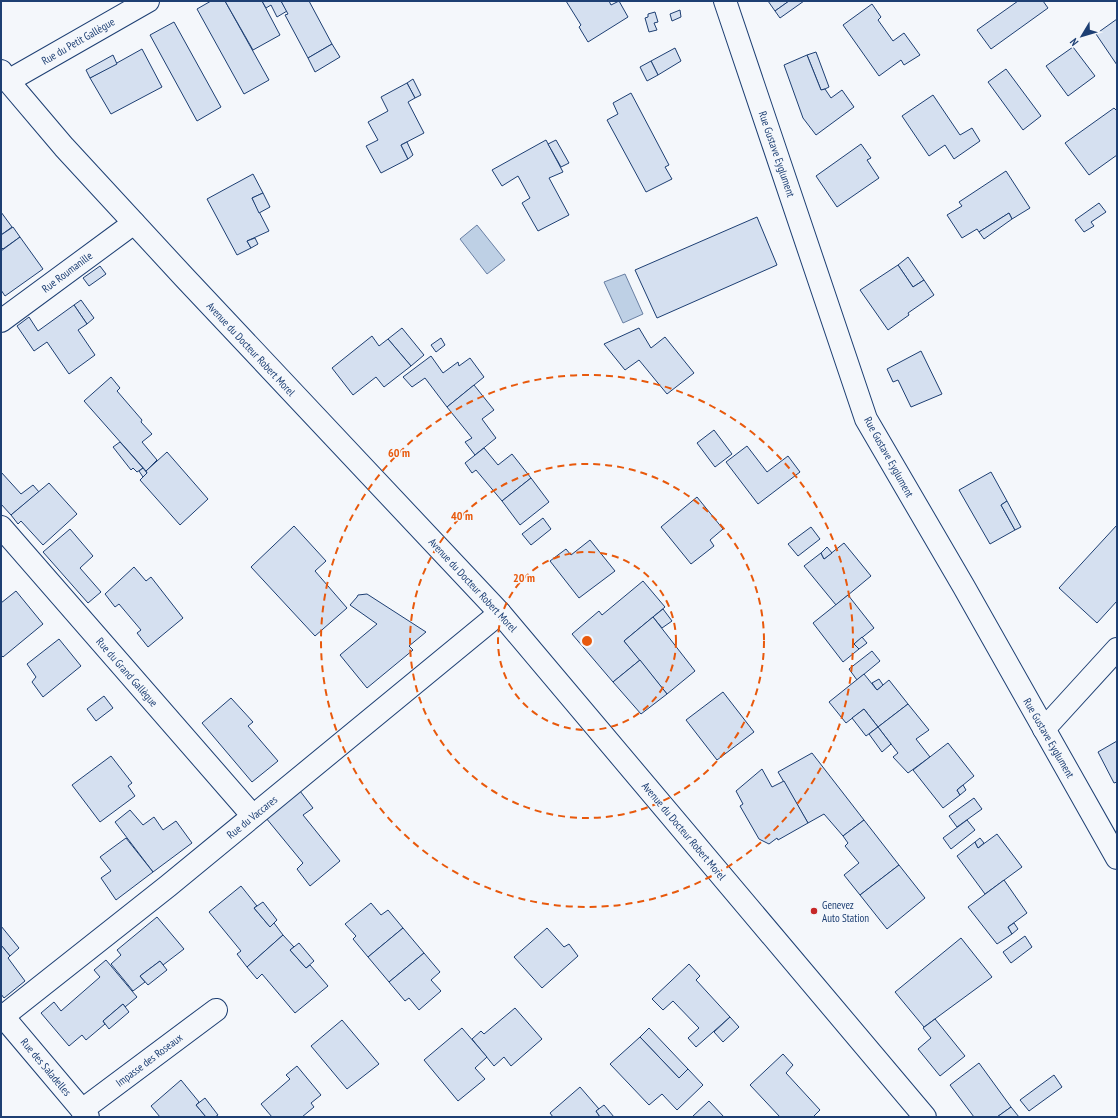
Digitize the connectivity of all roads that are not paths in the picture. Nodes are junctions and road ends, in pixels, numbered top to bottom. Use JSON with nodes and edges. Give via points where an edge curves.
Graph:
{"nodes":[{"id":1,"x":148,"y":1,"type":"edge"},
{"id":2,"x":725,"y":1,"type":"edge"},
{"id":3,"x":4,"y":76,"type":"edge"},
{"id":4,"x":134,"y":224,"type":"junction"},
{"id":5,"x":1,"y":321,"type":"edge"},
{"id":6,"x":1,"y":527,"type":"edge"},
{"id":7,"x":500,"y":613,"type":"junction"},
{"id":8,"x":1117,"y":649,"type":"edge"},
{"id":9,"x":1044,"y":729,"type":"junction"},
{"id":10,"x":253,"y":816,"type":"junction"},
{"id":11,"x":1117,"y":858,"type":"edge"},
{"id":12,"x":216,"y":1010,"type":"dead end"},
{"id":13,"x":2,"y":1016,"type":"edge"},
{"id":14,"x":85,"y":1114,"type":"edge"},
{"id":15,"x":925,"y":1117,"type":"edge"}],
"edges":[{"from":1,"to":3,"type":"street","name":"Rue du Petit Gallègue"},
{"from":2,"to":9,"type":"street","name":"Rue Gustave Eyglument","via":[[866,420]]},
{"from":3,"to":4,"type":"street","name":"Avenue du Docteur Robert Morel"},
{"from":4,"to":5,"type":"street","name":"Rue Roumanille"},
{"from":4,"to":7,"type":"street","name":"Avenue du Docteur Robert Morel"},
{"from":6,"to":10,"type":"street","name":"Rue du Grand Gallègue"},
{"from":7,"to":10,"type":"street","name":"Rue du Vaccares"},
{"from":7,"to":15,"type":"street","name":"Avenue du Docteur Robert Morel"},
{"from":8,"to":9,"type":"street"},
{"from":9,"to":11,"type":"street","name":"Rue Gustave Eyglument"},
{"from":10,"to":13,"type":"street","name":"Rue du Vaccares"},
{"from":12,"to":14,"type":"street","name":"Impasse des Roseaux"},
{"from":13,"to":14,"type":"street","name":"Rue des Saladelles"}]}
